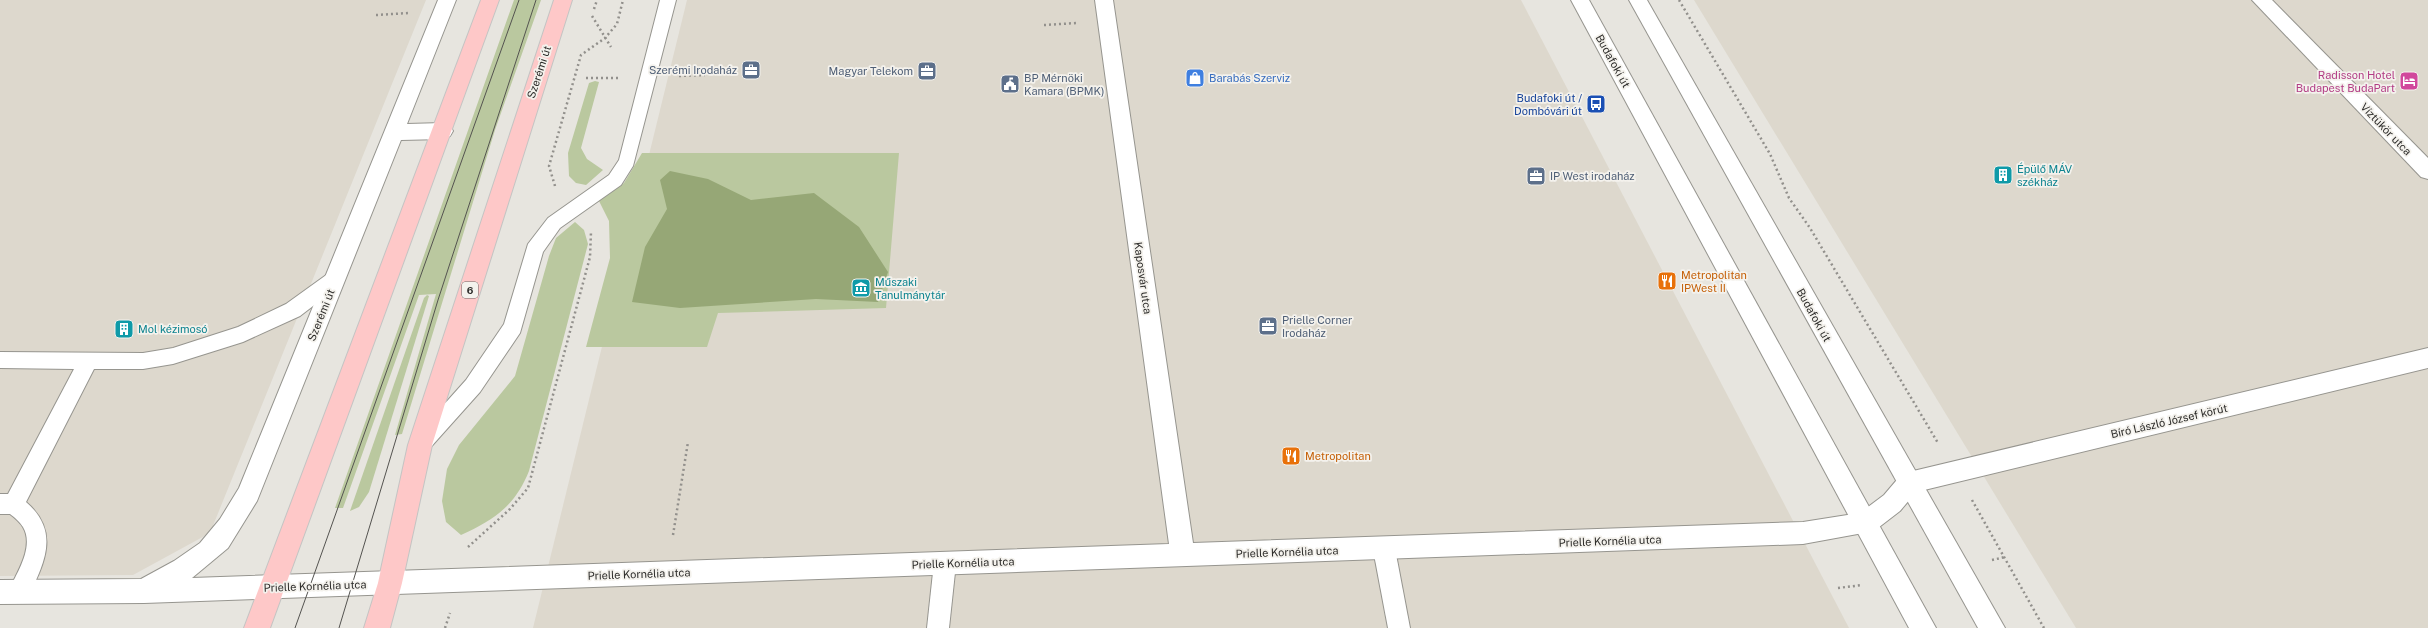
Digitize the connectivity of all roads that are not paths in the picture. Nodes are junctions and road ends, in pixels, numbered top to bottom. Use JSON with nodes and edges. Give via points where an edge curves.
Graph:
{"nodes":[{"id":1,"x":447,"y":0,"type":"edge"},
{"id":2,"x":490,"y":0,"type":"edge"},
{"id":3,"x":563,"y":0,"type":"edge"},
{"id":4,"x":668,"y":0,"type":"edge"},
{"id":5,"x":1104,"y":0,"type":"edge"},
{"id":6,"x":1580,"y":0,"type":"edge"},
{"id":7,"x":1638,"y":0,"type":"edge"},
{"id":8,"x":2261,"y":0,"type":"edge"},
{"id":9,"x":442,"y":131,"type":"junction"},
{"id":10,"x":395,"y":132,"type":"junction"},
{"id":11,"x":2428,"y":171,"type":"edge"},
{"id":12,"x":336,"y":278,"type":"junction"},
{"id":13,"x":2428,"y":358,"type":"edge"},
{"id":14,"x":0,"y":360,"type":"edge"},
{"id":15,"x":89,"y":360,"type":"junction"},
{"id":16,"x":420,"y":445,"type":"junction"},
{"id":17,"x":1909,"y":484,"type":"junction"},
{"id":18,"x":7,"y":504,"type":"edge"},
{"id":19,"x":1865,"y":523,"type":"junction"},
{"id":20,"x":1384,"y":549,"type":"junction"},
{"id":21,"x":1183,"y":556,"type":"junction"},
{"id":22,"x":945,"y":563,"type":"junction"},
{"id":23,"x":390,"y":583,"type":"junction"},
{"id":24,"x":272,"y":587,"type":"junction"},
{"id":25,"x":144,"y":591,"type":"junction"},
{"id":26,"x":10,"y":592,"type":"edge"},
{"id":27,"x":257,"y":628,"type":"edge"},
{"id":28,"x":377,"y":628,"type":"edge"},
{"id":29,"x":938,"y":628,"type":"edge"},
{"id":30,"x":1399,"y":628,"type":"edge"},
{"id":31,"x":1923,"y":628,"type":"edge"},
{"id":32,"x":1992,"y":628,"type":"edge"}],
"edges":[{"from":1,"to":10,"type":"street","name":"Szerémi út"},
{"from":2,"to":9,"type":"main road"},
{"from":3,"to":16,"type":"main road","name":"Szerémi út","number":"6"},
{"from":4,"to":16,"type":"lane","via":[[627,160],[615,180],[554,223],[535,249],[514,327],[473,386]]},
{"from":5,"to":21,"type":"street","name":"Kaposvár utca"},
{"from":6,"to":19,"type":"street","name":"Budafoki út"},
{"from":7,"to":17,"type":"street","name":"Budafoki út"},
{"from":8,"to":11,"type":"street","name":"Víztükör utca"},
{"from":9,"to":10,"type":"street"},
{"from":9,"to":24,"type":"main road"},
{"from":10,"to":12,"type":"street","name":"Szerémi út"},
{"from":12,"to":15,"type":"lane","via":[[293,310],[243,334],[202,348],[143,361]]},
{"from":12,"to":25,"type":"street","name":"Szerémi út","via":[[249,493],[235,520],[215,545],[186,570]]},
{"from":13,"to":17,"type":"street","name":"Bíró László József körút"},
{"from":14,"to":15,"type":"lane"},
{"from":15,"to":18,"type":"lane"},
{"from":16,"to":23,"type":"main road","name":"Szerémi út","number":"6"},
{"from":17,"to":19,"type":"street","name":"Prielle Kornélia utca","via":[[1892,503]]},
{"from":17,"to":32,"type":"street","name":"Budafoki út"},
{"from":18,"to":26,"type":"lane","via":[[33,524],[36,543],[34,561]]},
{"from":19,"to":20,"type":"street","name":"Prielle Kornélia utca","via":[[1786,534]]},
{"from":19,"to":31,"type":"street","name":"Budafoki út"},
{"from":20,"to":21,"type":"street","name":"Prielle Kornélia utca"},
{"from":20,"to":30,"type":"lane"},
{"from":21,"to":22,"type":"street","name":"Prielle Kornélia utca"},
{"from":22,"to":23,"type":"street","name":"Prielle Kornélia utca"},
{"from":22,"to":29,"type":"lane"},
{"from":23,"to":24,"type":"street","name":"Prielle Kornélia utca"},
{"from":23,"to":28,"type":"main road","name":"Szerémi út","number":"6"},
{"from":24,"to":25,"type":"street","name":"Prielle Kornélia utca"},
{"from":24,"to":27,"type":"main road"},
{"from":25,"to":26,"type":"street","name":"Prielle Kornélia utca"}]}
